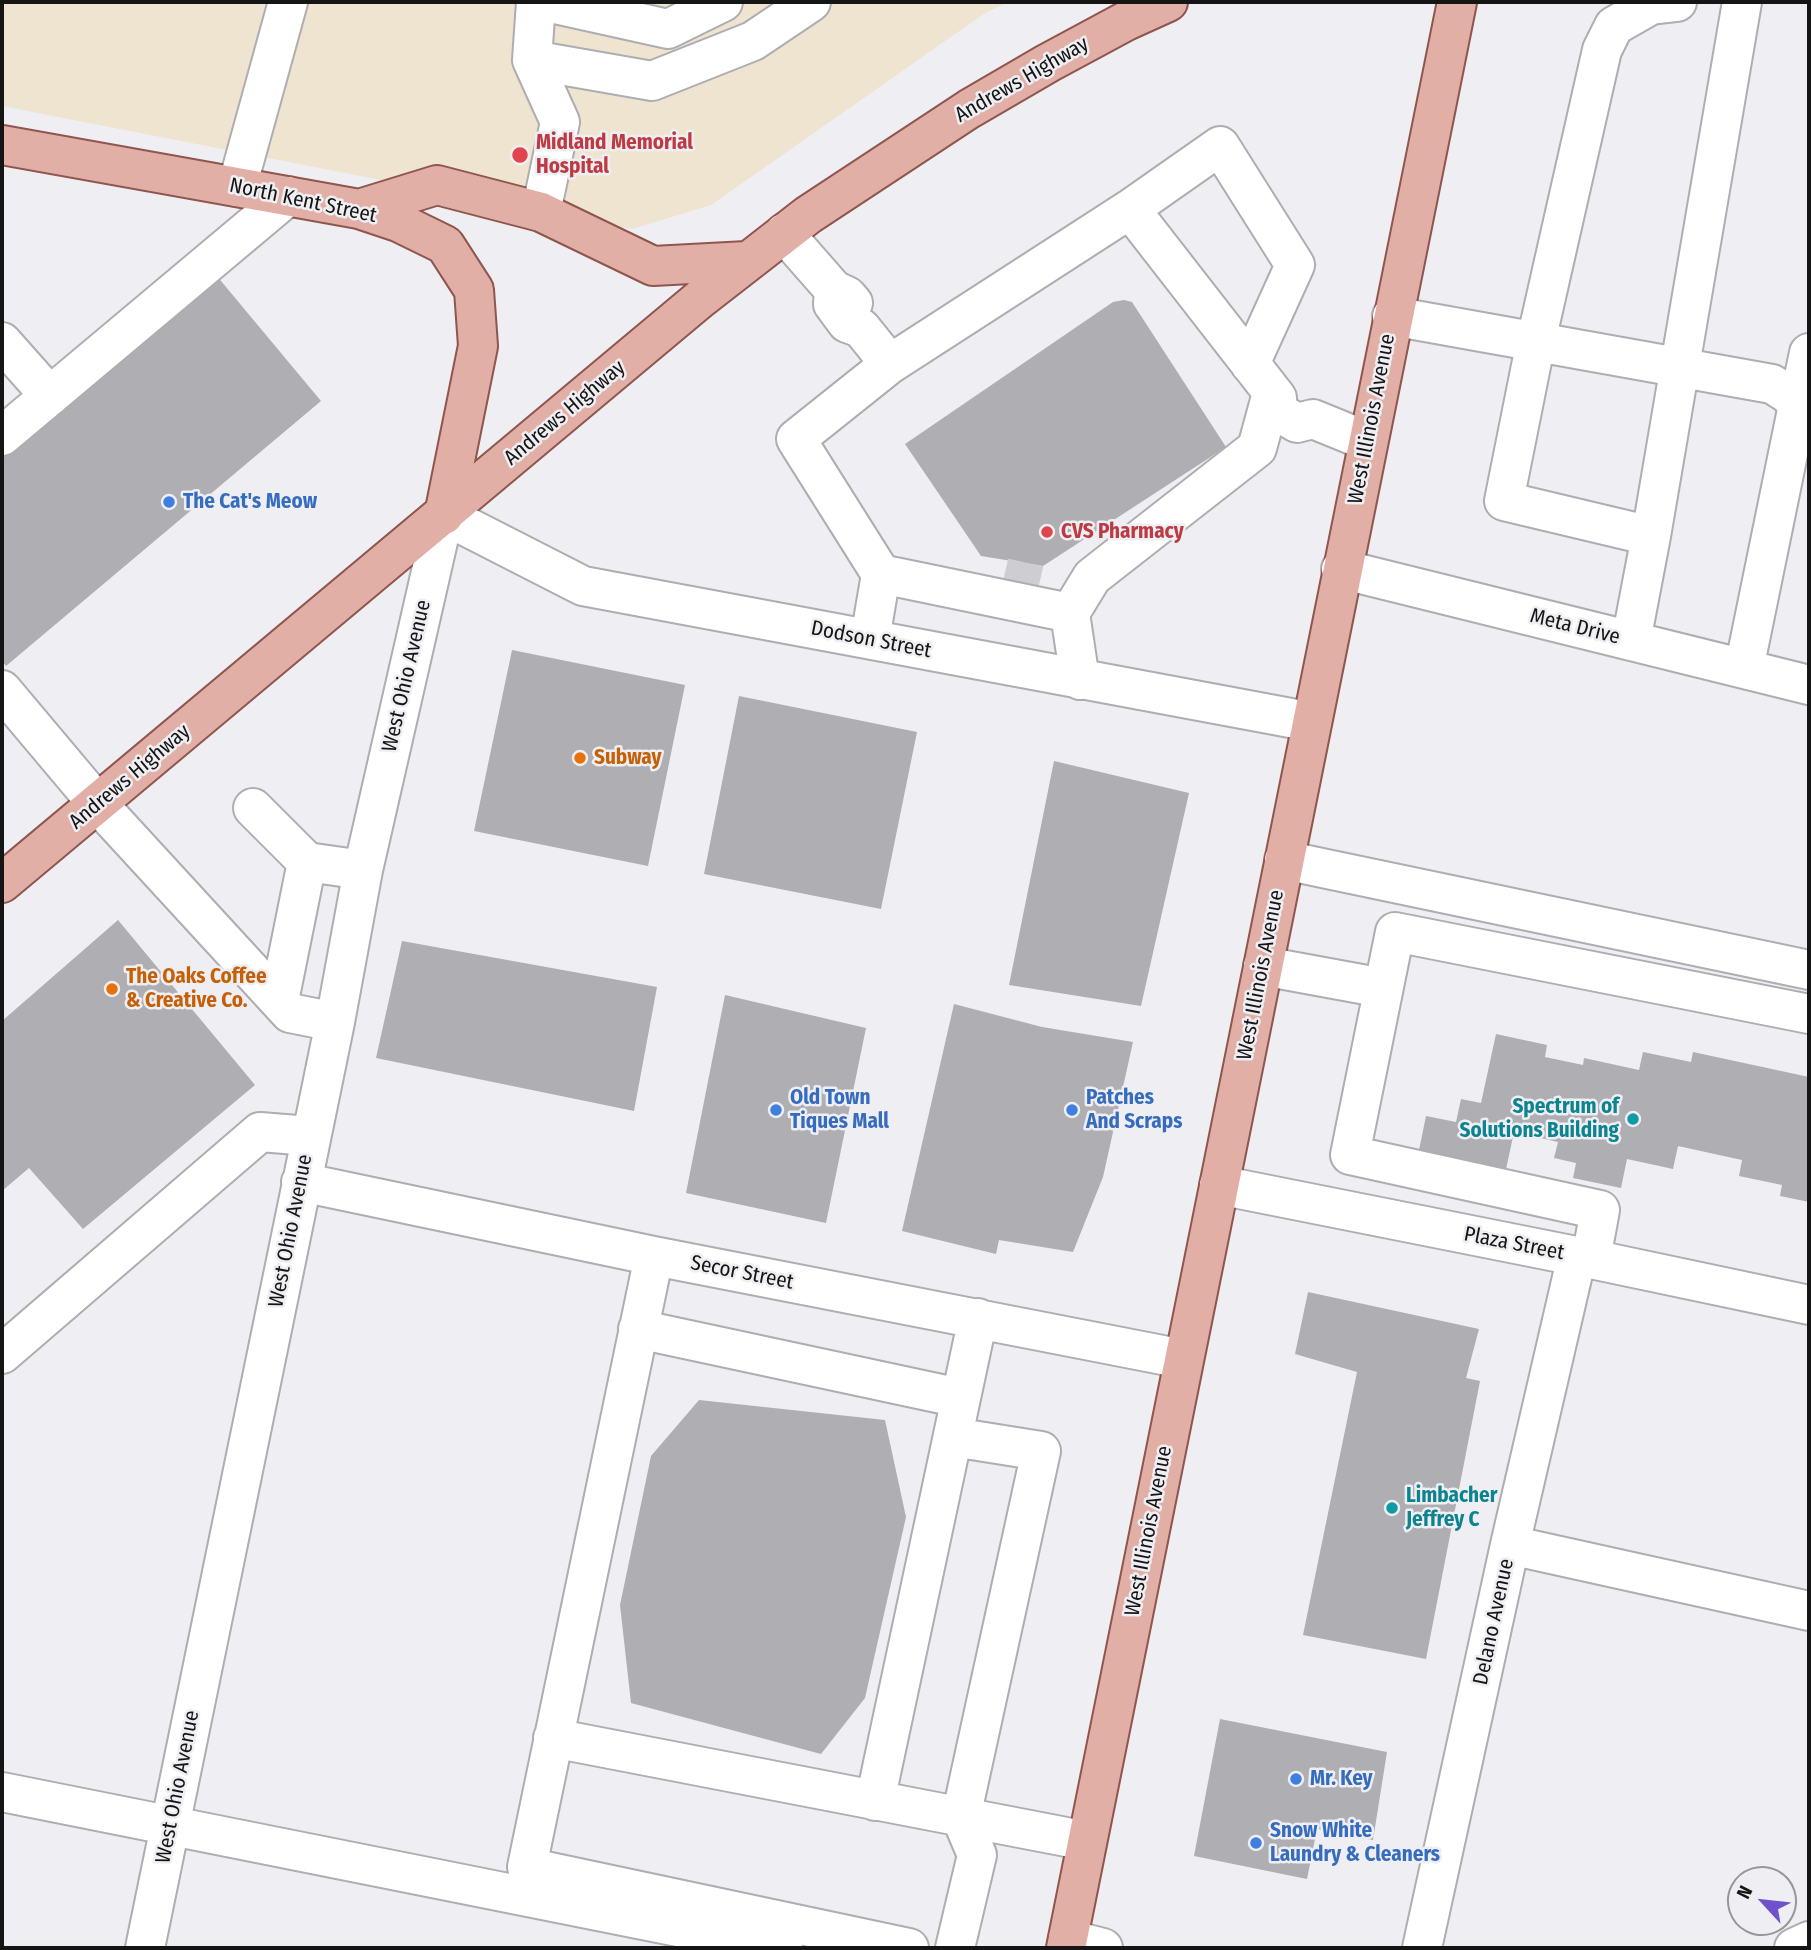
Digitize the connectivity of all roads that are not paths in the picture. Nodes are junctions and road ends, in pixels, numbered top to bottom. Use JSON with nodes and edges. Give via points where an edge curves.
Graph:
{"nodes":[{"id":1,"x":288,"y":2,"type":"edge"},
{"id":2,"x":536,"y":2,"type":"edge"},
{"id":3,"x":546,"y":2,"type":"edge"},
{"id":4,"x":723,"y":2,"type":"edge"},
{"id":5,"x":811,"y":2,"type":"edge"},
{"id":6,"x":1168,"y":2,"type":"edge"},
{"id":7,"x":1457,"y":2,"type":"edge"},
{"id":8,"x":1677,"y":2,"type":"edge"},
{"id":9,"x":1742,"y":2,"type":"edge"},
{"id":10,"x":532,"y":60,"type":"junction"},
{"id":11,"x":2,"y":145,"type":"edge"},
{"id":12,"x":237,"y":187,"type":"junction"},
{"id":13,"x":288,"y":196,"type":"junction"},
{"id":14,"x":359,"y":209,"type":"junction"},
{"id":15,"x":1130,"y":209,"type":"junction"},
{"id":16,"x":541,"y":212,"type":"junction"},
{"id":17,"x":784,"y":233,"type":"junction"},
{"id":18,"x":747,"y":261,"type":"junction"},
{"id":19,"x":1392,"y":316,"type":"junction"},
{"id":20,"x":1536,"y":341,"type":"junction"},
{"id":21,"x":2,"y":342,"type":"edge"},
{"id":22,"x":1809,"y":353,"type":"edge"},
{"id":23,"x":890,"y":365,"type":"junction"},
{"id":24,"x":1678,"y":368,"type":"junction"},
{"id":25,"x":1266,"y":385,"type":"junction"},
{"id":26,"x":50,"y":396,"type":"junction"},
{"id":27,"x":1803,"y":396,"type":"edge"},
{"id":28,"x":2,"y":436,"type":"edge"},
{"id":29,"x":1367,"y":441,"type":"junction"},
{"id":30,"x":444,"y":515,"type":"junction"},
{"id":31,"x":1651,"y":536,"type":"junction"},
{"id":32,"x":1341,"y":569,"type":"junction"},
{"id":33,"x":881,"y":574,"type":"junction"},
{"id":34,"x":1028,"y":596,"type":"junction"},
{"id":35,"x":870,"y":639,"type":"junction"},
{"id":36,"x":1631,"y":641,"type":"junction"},
{"id":37,"x":1744,"y":669,"type":"junction"},
{"id":38,"x":1080,"y":680,"type":"junction"},
{"id":39,"x":1809,"y":685,"type":"edge"},
{"id":40,"x":2,"y":690,"type":"edge"},
{"id":41,"x":1312,"y":722,"type":"junction"},
{"id":42,"x":97,"y":803,"type":"junction"},
{"id":43,"x":253,"y":808,"type":"dead end"},
{"id":44,"x":1284,"y":860,"type":"junction"},
{"id":45,"x":307,"y":862,"type":"junction"},
{"id":46,"x":363,"y":870,"type":"junction"},
{"id":47,"x":2,"y":883,"type":"edge"},
{"id":48,"x":1263,"y":966,"type":"junction"},
{"id":49,"x":1809,"y":970,"type":"edge"},
{"id":50,"x":1383,"y":988,"type":"junction"},
{"id":51,"x":279,"y":1001,"type":"junction"},
{"id":52,"x":1809,"y":1014,"type":"edge"},
{"id":53,"x":335,"y":1022,"type":"junction"},
{"id":54,"x":310,"y":1136,"type":"junction"},
{"id":55,"x":301,"y":1182,"type":"junction"},
{"id":56,"x":1219,"y":1185,"type":"junction"},
{"id":57,"x":654,"y":1256,"type":"junction"},
{"id":58,"x":1584,"y":1258,"type":"junction"},
{"id":59,"x":1809,"y":1306,"type":"edge"},
{"id":60,"x":978,"y":1318,"type":"junction"},
{"id":61,"x":638,"y":1329,"type":"junction"},
{"id":62,"x":8,"y":1336,"type":"edge"},
{"id":63,"x":1183,"y":1359,"type":"junction"},
{"id":64,"x":960,"y":1398,"type":"junction"},
{"id":65,"x":953,"y":1437,"type":"junction"},
{"id":66,"x":1510,"y":1545,"type":"junction"},
{"id":67,"x":1809,"y":1611,"type":"edge"},
{"id":68,"x":553,"y":1738,"type":"junction"},
{"id":69,"x":2,"y":1792,"type":"edge"},
{"id":70,"x":875,"y":1801,"type":"junction"},
{"id":71,"x":961,"y":1817,"type":"junction"},
{"id":72,"x":170,"y":1826,"type":"junction"},
{"id":73,"x":1087,"y":1841,"type":"junction"},
{"id":74,"x":1809,"y":1941,"type":"edge"},
{"id":75,"x":1079,"y":1945,"type":"edge"},
{"id":76,"x":145,"y":1948,"type":"edge"},
{"id":77,"x":783,"y":1948,"type":"edge"},
{"id":78,"x":909,"y":1948,"type":"edge"},
{"id":79,"x":955,"y":1948,"type":"edge"},
{"id":80,"x":1422,"y":1948,"type":"edge"},
{"id":81,"x":1794,"y":1948,"type":"edge"}],
"edges":[{"from":1,"to":12,"type":"street"},
{"from":2,"to":10,"type":"street"},
{"from":3,"to":4,"type":"street","via":[[668,29]]},
{"from":5,"to":10,"type":"street","via":[[753,41],[652,81]]},
{"from":6,"to":17,"type":"main road","name":"Andrews Highway","via":[[969,109]]},
{"from":7,"to":19,"type":"main road","name":"West Illinois Avenue"},
{"from":8,"to":20,"type":"street","via":[[1651,5],[1614,26],[1602,50]]},
{"from":9,"to":24,"type":"street"},
{"from":10,"to":16,"type":"street","via":[[560,122]]},
{"from":11,"to":12,"type":"main road","name":"North Kent Street"},
{"from":12,"to":13,"type":"main road","name":"North Kent Street"},
{"from":13,"to":14,"type":"main road","name":"North Kent Street"},
{"from":13,"to":26,"type":"street"},
{"from":14,"to":16,"type":"main road","via":[[437,185]]},
{"from":14,"to":30,"type":"main road","name":"North Kent Street","via":[[445,245],[474,290],[478,346]]},
{"from":15,"to":23,"type":"street"},
{"from":15,"to":25,"type":"street"},
{"from":15,"to":25,"type":"street","via":[[1220,146],[1295,265]]},
{"from":16,"to":18,"type":"main road","via":[[653,266]]},
{"from":17,"to":18,"type":"main road","name":"Andrews Highway"},
{"from":17,"to":23,"type":"street","via":[[834,290],[833,304],[846,323],[861,328]]},
{"from":18,"to":30,"type":"main road","name":"Andrews Highway"},
{"from":19,"to":20,"type":"street"},
{"from":19,"to":29,"type":"main road","name":"West Illinois Avenue"},
{"from":20,"to":24,"type":"street"},
{"from":20,"to":31,"type":"street","via":[[1504,501]]},
{"from":21,"to":26,"type":"street"},
{"from":22,"to":27,"type":"street"},
{"from":23,"to":33,"type":"street","via":[[796,439]]},
{"from":24,"to":27,"type":"street","via":[[1772,384],[1788,394]]},
{"from":24,"to":31,"type":"street"},
{"from":25,"to":29,"type":"street","via":[[1276,411],[1297,423],[1313,419]]},
{"from":25,"to":34,"type":"street","via":[[1257,448],[1092,577]]},
{"from":26,"to":28,"type":"street"},
{"from":27,"to":37,"type":"street"},
{"from":29,"to":32,"type":"main road","name":"West Illinois Avenue"},
{"from":30,"to":35,"type":"street","name":"Dodson Street","via":[[583,586]]},
{"from":30,"to":42,"type":"main road","name":"Andrews Highway"},
{"from":30,"to":46,"type":"street","name":"West Ohio Avenue"},
{"from":31,"to":36,"type":"street"},
{"from":32,"to":36,"type":"street","name":"Meta Drive"},
{"from":32,"to":41,"type":"main road","name":"West Illinois Avenue"},
{"from":33,"to":34,"type":"street"},
{"from":33,"to":35,"type":"street"},
{"from":34,"to":38,"type":"street"},
{"from":35,"to":38,"type":"street","name":"Dodson Street"},
{"from":36,"to":37,"type":"street","name":"Meta Drive"},
{"from":37,"to":39,"type":"street","name":"Meta Drive"},
{"from":38,"to":41,"type":"street","name":"Dodson Street"},
{"from":40,"to":42,"type":"street"},
{"from":41,"to":44,"type":"main road","name":"West Illinois Avenue"},
{"from":42,"to":47,"type":"main road","name":"Andrews Highway"},
{"from":42,"to":51,"type":"street"},
{"from":43,"to":45,"type":"street"},
{"from":44,"to":48,"type":"main road","name":"West Illinois Avenue"},
{"from":44,"to":49,"type":"street"},
{"from":45,"to":46,"type":"street"},
{"from":45,"to":51,"type":"street"},
{"from":46,"to":53,"type":"street","name":"West Ohio Avenue"},
{"from":48,"to":50,"type":"street"},
{"from":48,"to":56,"type":"main road","name":"West Illinois Avenue"},
{"from":50,"to":52,"type":"street","via":[[1395,932]]},
{"from":50,"to":58,"type":"street","name":"Delano Avenue","via":[[1350,1155],[1600,1210]]},
{"from":51,"to":53,"type":"street","via":[[290,1013]]},
{"from":53,"to":54,"type":"street","name":"West Ohio Avenue"},
{"from":54,"to":55,"type":"street","name":"West Ohio Avenue"},
{"from":54,"to":62,"type":"street","via":[[260,1132]]},
{"from":55,"to":57,"type":"street","name":"Secor Street"},
{"from":55,"to":72,"type":"street","name":"West Ohio Avenue"},
{"from":56,"to":58,"type":"street","name":"Plaza Street"},
{"from":56,"to":63,"type":"main road","name":"West Illinois Avenue"},
{"from":57,"to":60,"type":"street","name":"Secor Street"},
{"from":57,"to":61,"type":"street"},
{"from":58,"to":59,"type":"street","name":"Plaza Street"},
{"from":58,"to":66,"type":"street","name":"Delano Avenue"},
{"from":60,"to":63,"type":"street","name":"Secor Street"},
{"from":60,"to":64,"type":"street"},
{"from":61,"to":64,"type":"street"},
{"from":61,"to":68,"type":"street"},
{"from":63,"to":73,"type":"main road","name":"West Illinois Avenue"},
{"from":64,"to":65,"type":"street"},
{"from":65,"to":70,"type":"street"},
{"from":65,"to":71,"type":"street","via":[[1041,1451]]},
{"from":66,"to":67,"type":"street"},
{"from":66,"to":80,"type":"street","name":"Delano Avenue"},
{"from":68,"to":70,"type":"street"},
{"from":68,"to":78,"type":"street","via":[[527,1867]]},
{"from":69,"to":72,"type":"street"},
{"from":70,"to":71,"type":"street"},
{"from":71,"to":73,"type":"street"},
{"from":71,"to":79,"type":"street","via":[[977,1855]]},
{"from":72,"to":76,"type":"street","name":"West Ohio Avenue"},
{"from":72,"to":77,"type":"street"},
{"from":73,"to":75,"type":"main road","name":"West Illinois Avenue"},
{"from":74,"to":81,"type":"street"}]}
